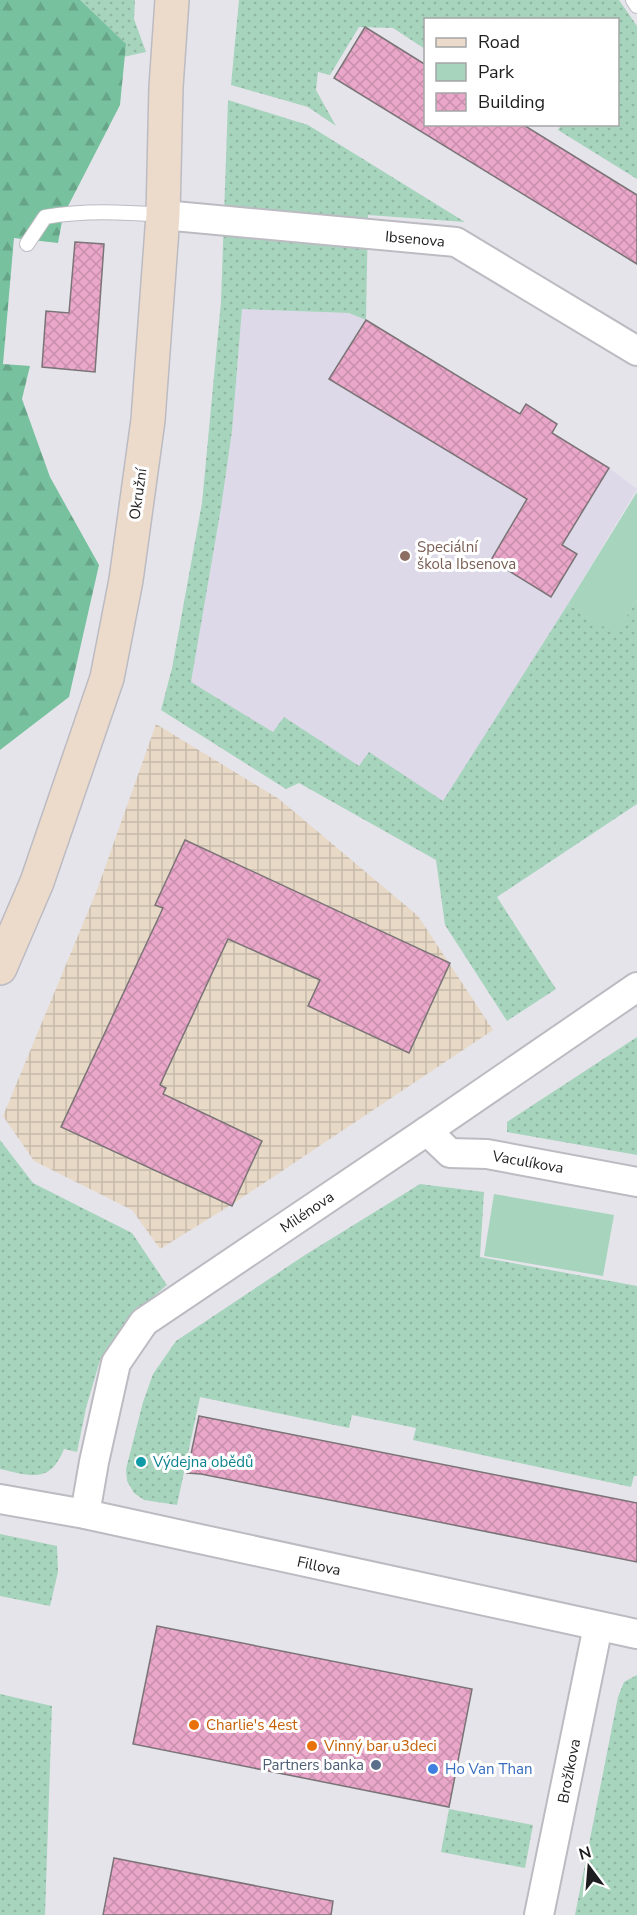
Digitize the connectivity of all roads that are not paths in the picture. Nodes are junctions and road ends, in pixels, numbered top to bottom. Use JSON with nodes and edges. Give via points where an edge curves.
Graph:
{"nodes":[{"id":1,"x":172,"y":0,"type":"edge"},
{"id":2,"x":633,"y":0,"type":"edge"},
{"id":3,"x":637,"y":6,"type":"edge"},
{"id":4,"x":164,"y":215,"type":"junction"},
{"id":5,"x":27,"y":244,"type":"dead end"},
{"id":6,"x":637,"y":351,"type":"edge"},
{"id":7,"x":0,"y":968,"type":"edge"},
{"id":8,"x":637,"y":987,"type":"edge"},
{"id":9,"x":427,"y":1131,"type":"junction"},
{"id":10,"x":637,"y":1182,"type":"edge"},
{"id":11,"x":0,"y":1499,"type":"edge"},
{"id":12,"x":85,"y":1514,"type":"junction"},
{"id":13,"x":598,"y":1626,"type":"junction"},
{"id":14,"x":637,"y":1634,"type":"edge"},
{"id":15,"x":539,"y":1915,"type":"edge"}],
"edges":[{"from":1,"to":4,"type":"street","name":"Okružní"},
{"from":2,"to":3,"type":"lane"},
{"from":4,"to":5,"type":"lane","via":[[73,212],[45,217]]},
{"from":4,"to":6,"type":"street","name":"Ibsenova","via":[[456,242]]},
{"from":4,"to":7,"type":"street","name":"Okružní","via":[[148,420],[126,580],[107,678],[37,882]]},
{"from":8,"to":9,"type":"street","name":"Milénova"},
{"from":9,"to":10,"type":"street","name":"Vaculíkova","via":[[450,1154],[487,1154]]},
{"from":9,"to":12,"type":"street","name":"Milénova","via":[[144,1322],[116,1363]]},
{"from":11,"to":12,"type":"street","name":"Fillova"},
{"from":12,"to":13,"type":"street","name":"Fillova"},
{"from":13,"to":14,"type":"street","name":"Fillova"},
{"from":13,"to":15,"type":"street","name":"Brožíkova"}]}
